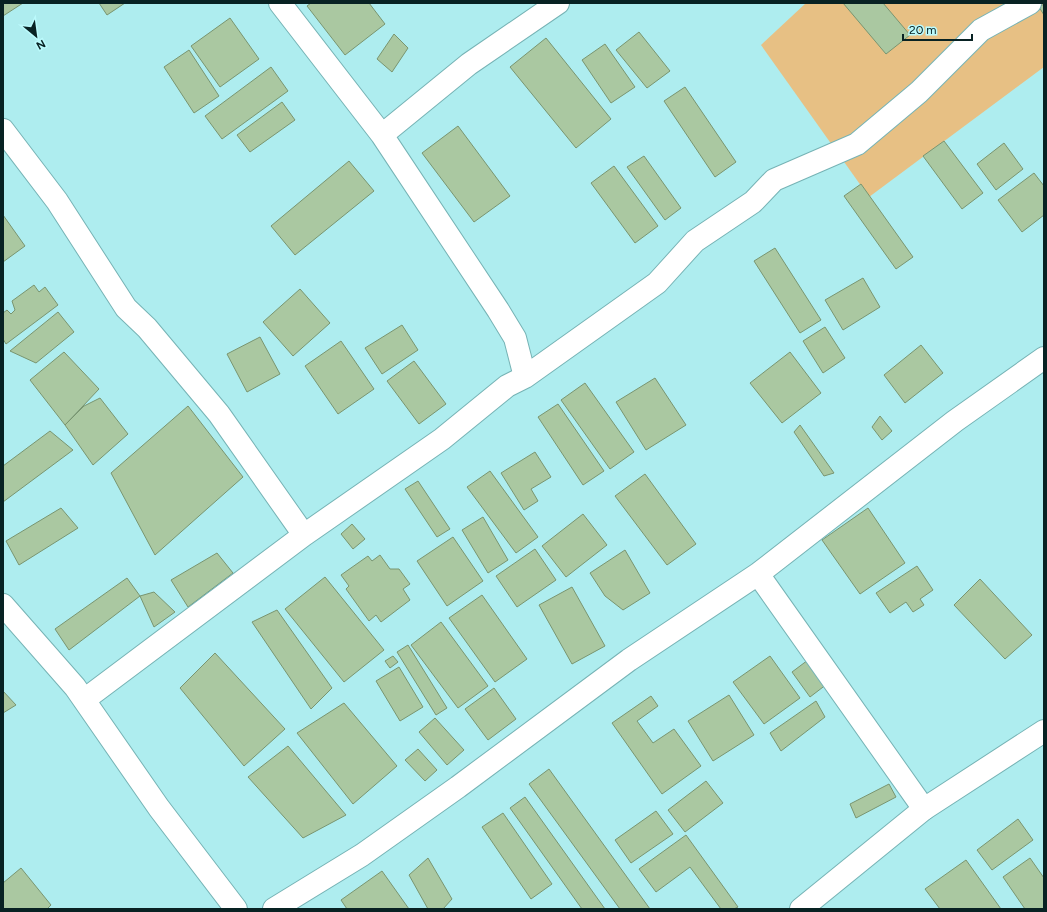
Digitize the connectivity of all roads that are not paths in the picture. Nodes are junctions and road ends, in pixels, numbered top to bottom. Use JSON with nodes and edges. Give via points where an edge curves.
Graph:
{"nodes":[{"id":1,"x":280,"y":3,"type":"edge"},
{"id":2,"x":558,"y":3,"type":"edge"},
{"id":3,"x":1030,"y":3,"type":"edge"},
{"id":4,"x":3,"y":130,"type":"edge"},
{"id":5,"x":382,"y":135,"type":"junction"},
{"id":6,"x":1044,"y":358,"type":"edge"},
{"id":7,"x":525,"y":377,"type":"junction"},
{"id":8,"x":304,"y":535,"type":"junction"},
{"id":9,"x":758,"y":574,"type":"junction"},
{"id":10,"x":3,"y":604,"type":"edge"},
{"id":11,"x":84,"y":700,"type":"junction"},
{"id":12,"x":1044,"y":731,"type":"edge"},
{"id":13,"x":924,"y":808,"type":"junction"},
{"id":14,"x":236,"y":909,"type":"edge"},
{"id":15,"x":274,"y":909,"type":"edge"},
{"id":16,"x":801,"y":909,"type":"edge"}],
"edges":[{"from":1,"to":5,"type":"street"},
{"from":2,"to":5,"type":"street","via":[[469,64]]},
{"from":3,"to":7,"type":"street","via":[[981,30],[919,92],[857,144],[774,180],[753,202],[695,241],[657,283]]},
{"from":4,"to":8,"type":"street","via":[[57,201],[126,308],[147,328],[219,414]]},
{"from":5,"to":7,"type":"street","via":[[515,338]]},
{"from":6,"to":9,"type":"street","via":[[955,421]]},
{"from":7,"to":8,"type":"street","via":[[507,386],[442,439]]},
{"from":8,"to":11,"type":"street"},
{"from":9,"to":13,"type":"street"},
{"from":9,"to":15,"type":"street","via":[[629,660],[362,855]]},
{"from":10,"to":11,"type":"street"},
{"from":11,"to":14,"type":"street","via":[[159,808]]},
{"from":12,"to":13,"type":"street"},
{"from":13,"to":16,"type":"street"}]}
